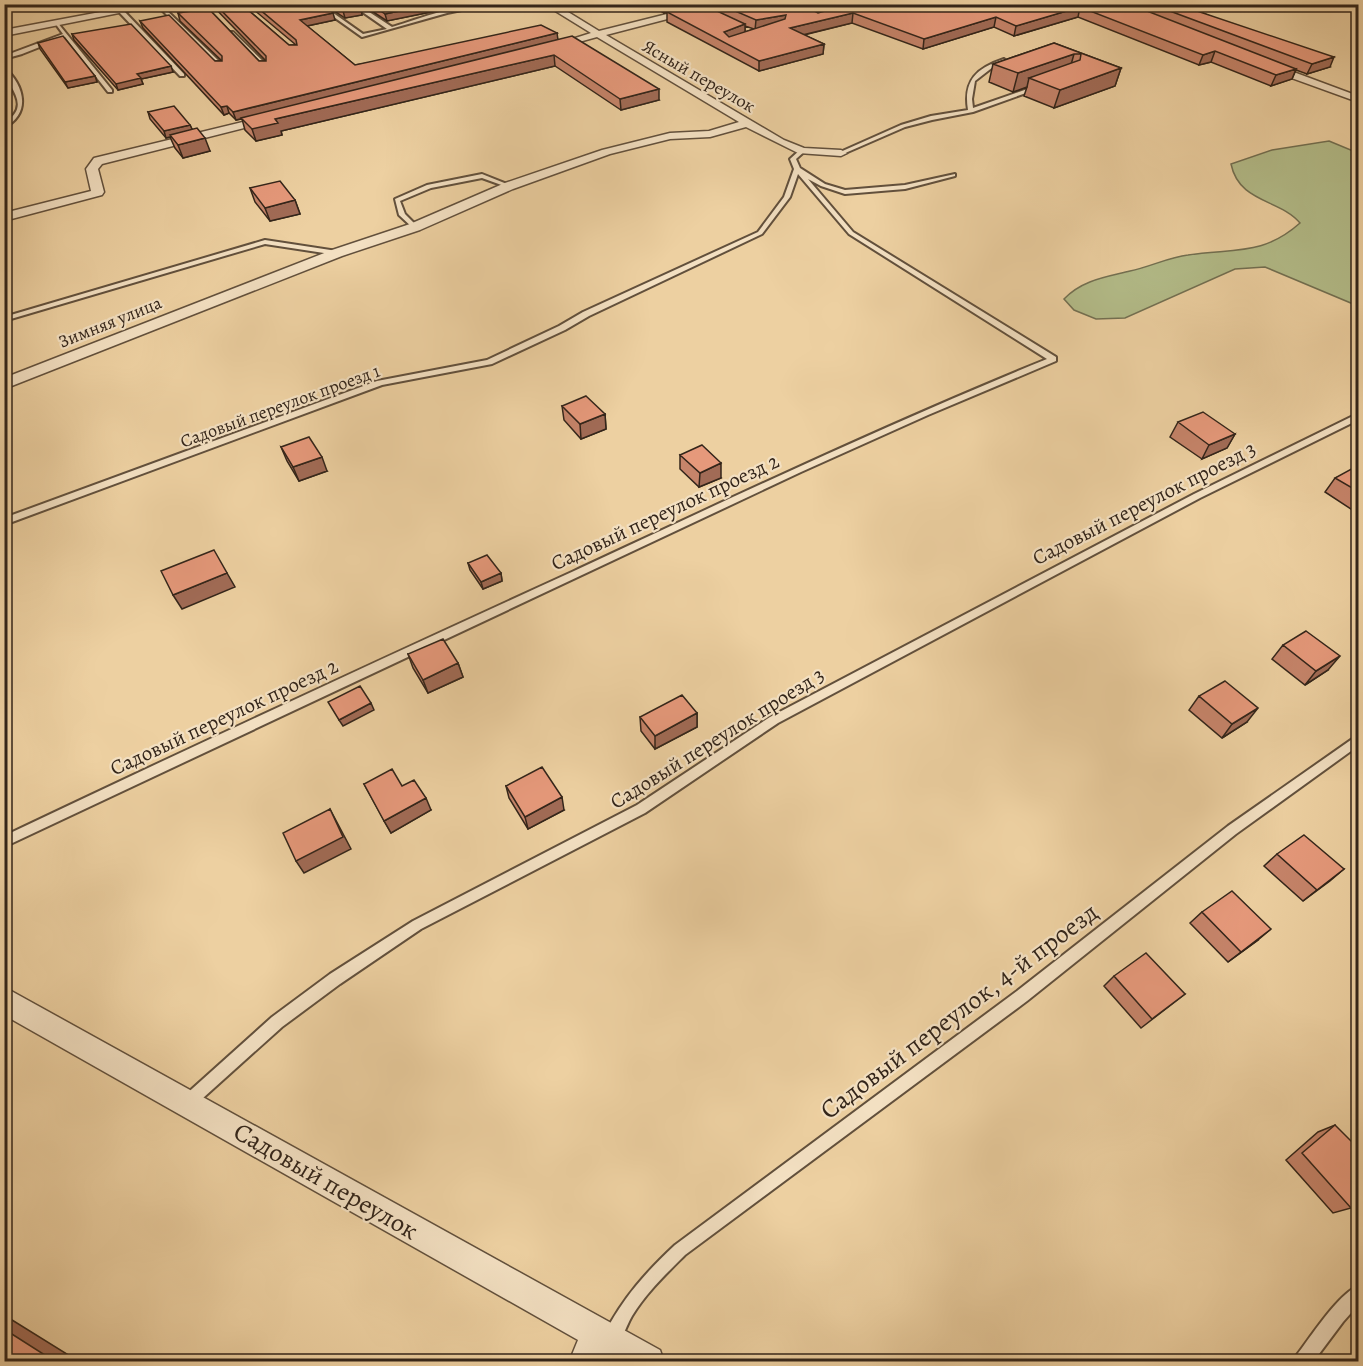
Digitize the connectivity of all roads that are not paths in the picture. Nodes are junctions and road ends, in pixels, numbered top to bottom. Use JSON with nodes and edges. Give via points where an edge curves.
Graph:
{"nodes":[{"id":1,"x":339,"y":4,"type":"edge"},
{"id":2,"x":353,"y":4,"type":"edge"},
{"id":3,"x":489,"y":4,"type":"edge"},
{"id":4,"x":548,"y":4,"type":"edge"},
{"id":5,"x":720,"y":4,"type":"edge"},
{"id":6,"x":154,"y":5,"type":"edge"},
{"id":7,"x":440,"y":8,"type":"dead end"},
{"id":8,"x":121,"y":12,"type":"junction"},
{"id":9,"x":446,"y":12,"type":"junction"},
{"id":10,"x":57,"y":23,"type":"junction"},
{"id":11,"x":391,"y":29,"type":"junction"},
{"id":12,"x":228,"y":30,"type":"edge"},
{"id":13,"x":4,"y":33,"type":"edge"},
{"id":14,"x":66,"y":35,"type":"junction"},
{"id":15,"x":598,"y":36,"type":"junction"},
{"id":16,"x":540,"y":51,"type":"edge"},
{"id":17,"x":4,"y":58,"type":"edge"},
{"id":18,"x":1012,"y":59,"type":"edge"},
{"id":19,"x":1261,"y":63,"type":"edge"},
{"id":20,"x":221,"y":66,"type":"edge"},
{"id":21,"x":265,"y":66,"type":"edge"},
{"id":22,"x":4,"y":68,"type":"edge"},
{"id":23,"x":182,"y":75,"type":"edge"},
{"id":24,"x":1049,"y":83,"type":"edge"},
{"id":25,"x":110,"y":91,"type":"dead end"},
{"id":26,"x":1359,"y":99,"type":"edge"},
{"id":27,"x":971,"y":111,"type":"junction"},
{"id":28,"x":284,"y":115,"type":"edge"},
{"id":29,"x":747,"y":123,"type":"junction"},
{"id":30,"x":4,"y":126,"type":"edge"},
{"id":31,"x":802,"y":151,"type":"junction"},
{"id":32,"x":841,"y":153,"type":"joint"},
{"id":33,"x":797,"y":170,"type":"junction"},
{"id":34,"x":953,"y":175,"type":"dead end"},
{"id":35,"x":509,"y":186,"type":"junction"},
{"id":36,"x":4,"y":217,"type":"edge"},
{"id":37,"x":415,"y":227,"type":"junction"},
{"id":38,"x":337,"y":253,"type":"junction"},
{"id":39,"x":4,"y":319,"type":"edge"},
{"id":40,"x":4,"y":384,"type":"edge"},
{"id":41,"x":1359,"y":417,"type":"edge"},
{"id":42,"x":4,"y":522,"type":"edge"},
{"id":43,"x":1359,"y":740,"type":"edge"},
{"id":44,"x":4,"y":843,"type":"edge"},
{"id":45,"x":8,"y":1010,"type":"edge"},
{"id":46,"x":188,"y":1102,"type":"junction"},
{"id":47,"x":1359,"y":1294,"type":"edge"},
{"id":48,"x":597,"y":1345,"type":"edge"},
{"id":49,"x":648,"y":1362,"type":"edge"},
{"id":50,"x":1302,"y":1362,"type":"edge"}],
"edges":[{"from":1,"to":11,"type":"lane","via":[[326,10],[362,36]]},
{"from":2,"to":11,"type":"lane"},
{"from":3,"to":9,"type":"lane"},
{"from":4,"to":15,"type":"street","name":"Ясный переулок"},
{"from":5,"to":15,"type":"street"},
{"from":6,"to":8,"type":"street"},
{"from":6,"to":20,"type":"lane"},
{"from":7,"to":9,"type":"lane"},
{"from":8,"to":10,"type":"street"},
{"from":8,"to":23,"type":"lane"},
{"from":9,"to":11,"type":"lane"},
{"from":10,"to":13,"type":"street"},
{"from":10,"to":14,"type":"lane"},
{"from":12,"to":21,"type":"lane"},
{"from":14,"to":17,"type":"lane","via":[[46,39],[25,52]]},
{"from":14,"to":25,"type":"lane"},
{"from":15,"to":16,"type":"street"},
{"from":15,"to":29,"type":"street","name":"Ясный переулок"},
{"from":18,"to":27,"type":"lane","via":[[991,66],[973,80]]},
{"from":19,"to":26,"type":"street"},
{"from":22,"to":30,"type":"lane","via":[[11,77],[21,113]]},
{"from":24,"to":27,"type":"lane"},
{"from":27,"to":32,"type":"lane","via":[[903,126]]},
{"from":28,"to":36,"type":"street","via":[[98,161],[92,169],[98,192]]},
{"from":29,"to":31,"type":"street","name":"Ясный переулок"},
{"from":29,"to":35,"type":"street","name":"Зимняя улица","via":[[710,134],[670,136],[606,152]]},
{"from":31,"to":32,"type":"street","name":"Ясный переулок"},
{"from":31,"to":33,"type":"lane","name":"Садовый переулок проезд 1","via":[[793,159]]},
{"from":33,"to":34,"type":"lane","via":[[845,192],[904,187]]},
{"from":33,"to":42,"type":"lane","name":"Садовый переулок проезд 1","via":[[787,197],[760,233],[489,362],[380,383]]},
{"from":33,"to":44,"type":"lane","name":"Садовый переулок проезд 2","via":[[850,233],[1053,359],[701,513]]},
{"from":35,"to":37,"type":"street","name":"Зимняя улица"},
{"from":35,"to":37,"type":"lane","via":[[482,176],[429,186],[397,200],[402,215]]},
{"from":37,"to":38,"type":"street","name":"Зимняя улица"},
{"from":38,"to":39,"type":"lane","via":[[265,243]]},
{"from":38,"to":40,"type":"street","name":"Зимняя улица"},
{"from":41,"to":46,"type":"lane","name":"Садовый переулок проезд 3","via":[[1197,496],[774,720],[641,809],[417,925],[277,1022]]},
{"from":43,"to":48,"type":"lane","name":"Садовый переулок, 4-й проезд","via":[[1232,830],[1012,1003],[680,1250],[640,1288]]},
{"from":45,"to":46,"type":"street","name":"Садовый переулок"},
{"from":46,"to":48,"type":"street","name":"Садовый переулок"},
{"from":47,"to":50,"type":"lane"},
{"from":48,"to":49,"type":"street","name":"Садовый переулок"}]}
